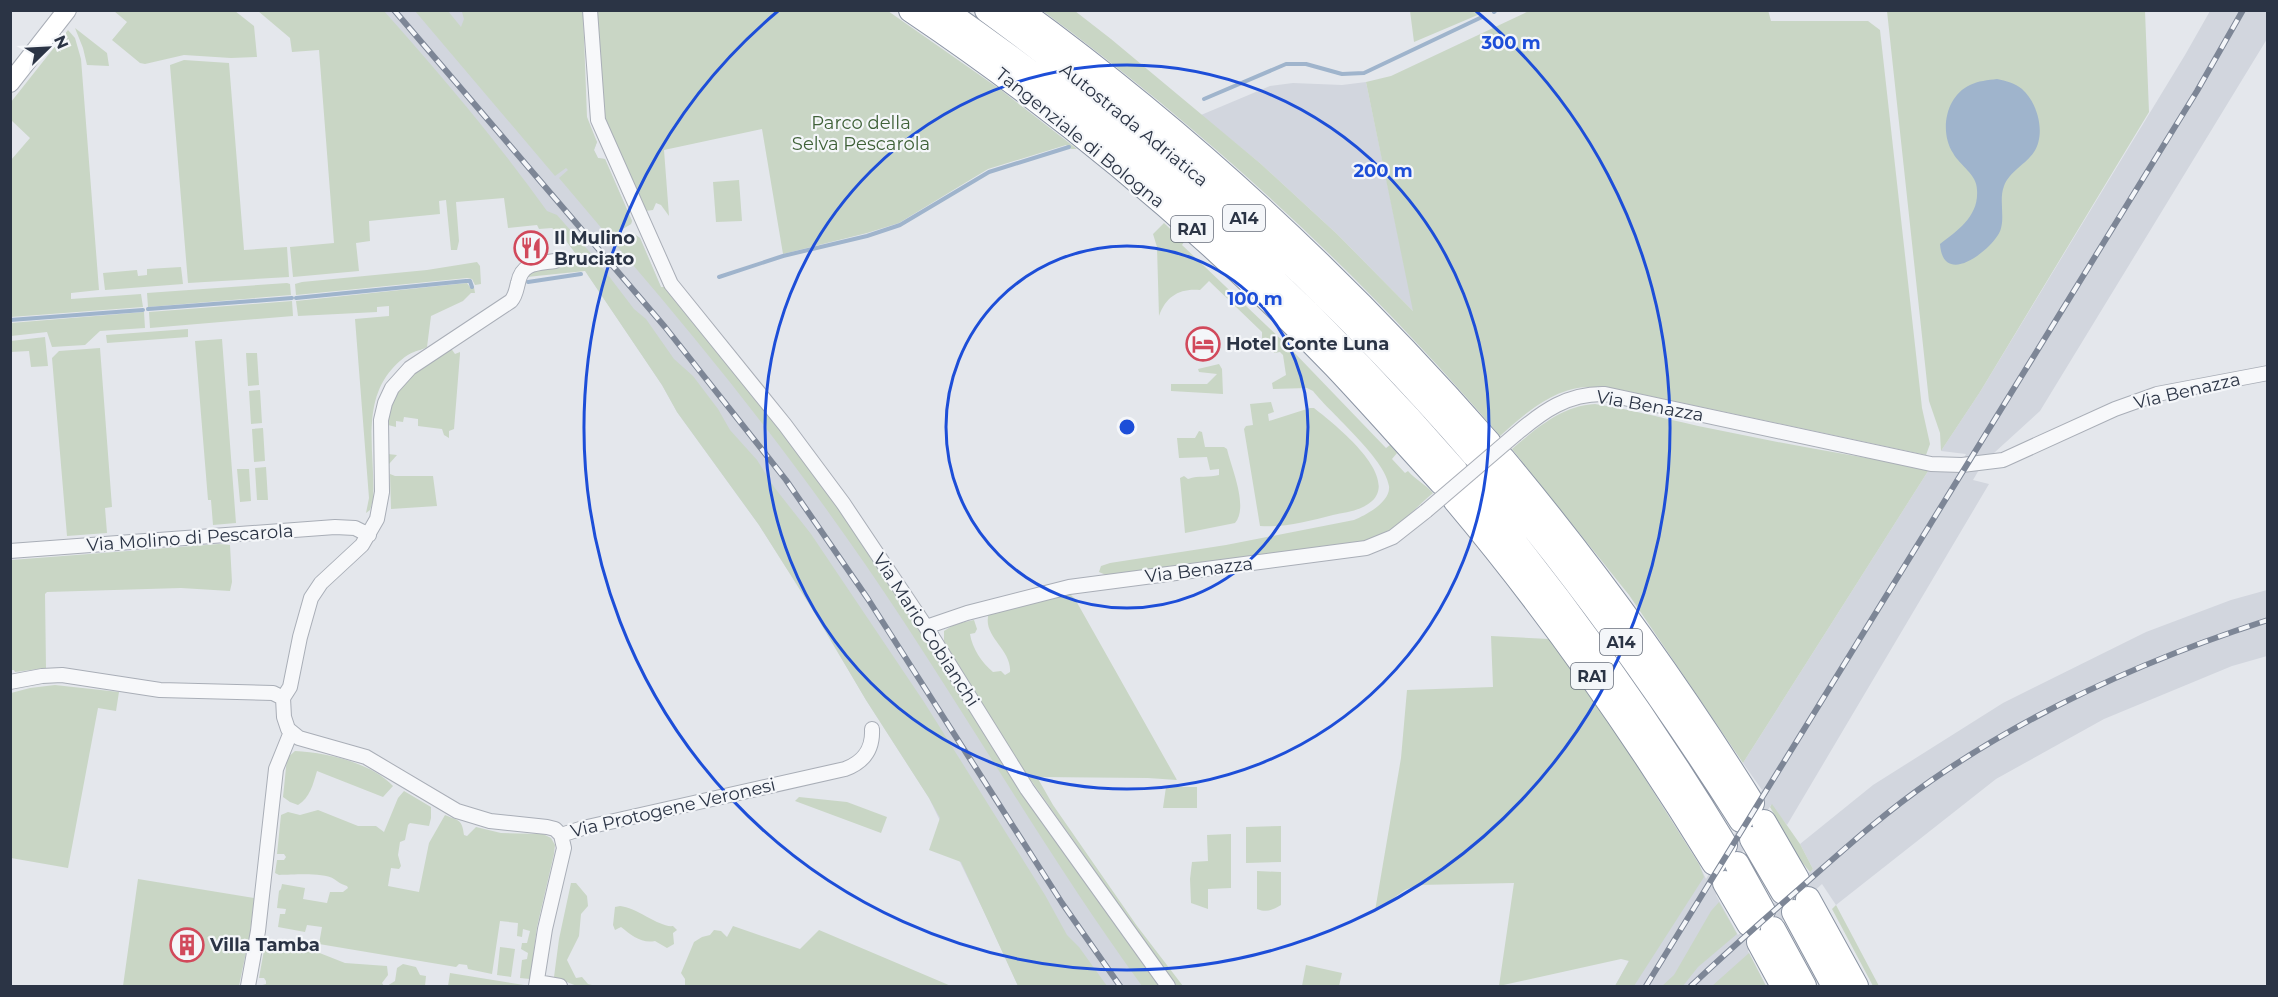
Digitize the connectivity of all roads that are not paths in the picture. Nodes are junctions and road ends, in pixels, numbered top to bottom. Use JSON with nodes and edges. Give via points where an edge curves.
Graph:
{"nodes":[{"id":1,"x":67,"y":10,"type":"edge"},
{"id":2,"x":590,"y":10,"type":"edge"},
{"id":3,"x":911,"y":10,"type":"edge"},
{"id":4,"x":944,"y":10,"type":"edge"},
{"id":5,"x":987,"y":10,"type":"edge"},
{"id":6,"x":1020,"y":10,"type":"edge"},
{"id":7,"x":10,"y":83,"type":"edge"},
{"id":8,"x":555,"y":261,"type":"dead end"},
{"id":9,"x":2268,"y":373,"type":"edge"},
{"id":10,"x":1472,"y":471,"type":"junction"},
{"id":11,"x":369,"y":535,"type":"junction"},
{"id":12,"x":10,"y":551,"type":"edge"},
{"id":13,"x":926,"y":627,"type":"junction"},
{"id":14,"x":10,"y":682,"type":"edge"},
{"id":15,"x":283,"y":698,"type":"junction"},
{"id":16,"x":872,"y":729,"type":"dead end"},
{"id":17,"x":291,"y":732,"type":"junction"},
{"id":18,"x":561,"y":835,"type":"junction"},
{"id":19,"x":1796,"y":896,"type":"junction"},
{"id":20,"x":1761,"y":926,"type":"junction"},
{"id":21,"x":537,"y":984,"type":"edge"},
{"id":22,"x":248,"y":987,"type":"edge"},
{"id":23,"x":560,"y":987,"type":"edge"},
{"id":24,"x":1167,"y":987,"type":"edge"},
{"id":25,"x":1783,"y":987,"type":"edge"},
{"id":26,"x":1804,"y":987,"type":"edge"},
{"id":27,"x":1834,"y":987,"type":"edge"},
{"id":28,"x":1856,"y":987,"type":"edge"}],
"edges":[{"from":1,"to":7,"type":"main road"},
{"from":2,"to":13,"type":"street","name":"Via Mario Cobianchi","via":[[598,120],[671,284],[817,467]]},
{"from":3,"to":10,"type":"highway","name":"Tangenziale di Bologna","number":"RA1","via":[[1076,132],[1198,235],[1333,364]]},
{"from":4,"to":10,"type":"highway","name":"Autostrada Adriatica","number":"A14","via":[[1085,114],[1218,226]]},
{"from":5,"to":10,"type":"highway","name":"Autostrada Adriatica","number":"A14","via":[[1105,99],[1261,233],[1366,335]]},
{"from":6,"to":10,"type":"highway","name":"Tangenziale di Bologna","number":"RA1","via":[[1146,108],[1262,209],[1376,320]]},
{"from":8,"to":11,"type":"street","via":[[523,269],[511,301],[416,363],[392,388],[381,420],[381,502]]},
{"from":9,"to":13,"type":"street","name":"Via Benazza","bridge":true,"via":[[2157,394],[1987,464],[1931,464],[1605,394],[1582,396],[1539,415],[1393,537],[1360,549],[1069,587]]},
{"from":10,"to":19,"type":"highway","name":"Tangenziale di Bologna","number":"RA1","via":[[1572,544],[1702,724]]},
{"from":10,"to":20,"type":"highway","name":"Autostrada Adriatica","number":"A14","via":[[1669,755]]},
{"from":11,"to":12,"type":"street","name":"Via Molino di Pescarola","via":[[355,528],[334,527]]},
{"from":11,"to":15,"type":"street","via":[[353,555],[318,585],[311,598],[290,687]]},
{"from":13,"to":24,"type":"street","name":"Via Mario Cobianchi","via":[[1027,789]]},
{"from":14,"to":15,"type":"street","via":[[62,675],[152,689],[273,693]]},
{"from":15,"to":17,"type":"street","via":[[284,720]]},
{"from":16,"to":18,"type":"street","name":"Via Protogene Veronesi","via":[[871,748],[845,770]]},
{"from":17,"to":18,"type":"street","name":"Via Protogene Veronesi","via":[[309,742],[360,755],[468,816],[547,827]]},
{"from":17,"to":22,"type":"street","via":[[276,769]]},
{"from":18,"to":21,"type":"street","via":[[564,848]]},
{"from":19,"to":27,"type":"highway"},
{"from":19,"to":28,"type":"highway","name":"Tangenziale di Bologna","number":"RA1"},
{"from":20,"to":25,"type":"highway"},
{"from":20,"to":26,"type":"highway","name":"Autostrada Adriatica","number":"A14"},
{"from":21,"to":23,"type":"street"}]}
